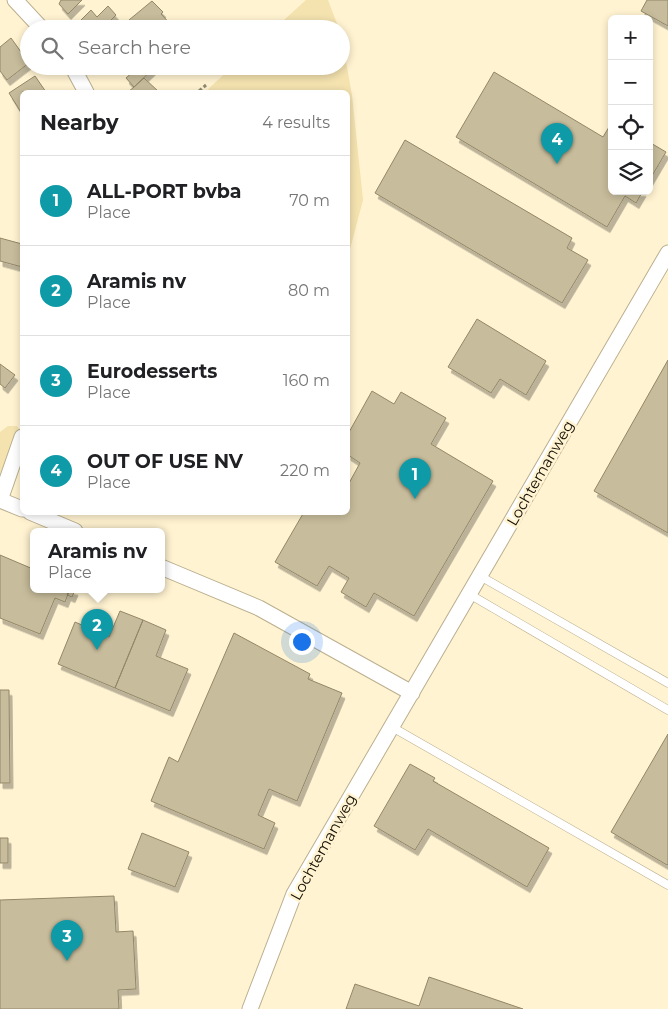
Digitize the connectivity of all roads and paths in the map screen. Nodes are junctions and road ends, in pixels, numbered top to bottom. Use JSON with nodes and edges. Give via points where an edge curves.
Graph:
{"nodes":[{"id":1,"x":15,"y":0,"type":"edge"},
{"id":2,"x":34,"y":20,"type":"edge"},
{"id":3,"x":77,"y":75,"type":"edge"},
{"id":4,"x":206,"y":85,"type":"dead end"},
{"id":5,"x":85,"y":90,"type":"edge"},
{"id":6,"x":200,"y":90,"type":"edge"},
{"id":7,"x":668,"y":253,"type":"edge"},
{"id":8,"x":20,"y":443,"type":"edge"},
{"id":9,"x":0,"y":500,"type":"edge"},
{"id":10,"x":20,"y":508,"type":"edge"},
{"id":11,"x":37,"y":515,"type":"edge"},
{"id":12,"x":68,"y":528,"type":"edge"},
{"id":13,"x":165,"y":569,"type":"edge"},
{"id":14,"x":480,"y":576,"type":"junction"},
{"id":15,"x":470,"y":594,"type":"junction"},
{"id":16,"x":668,"y":683,"type":"edge"},
{"id":17,"x":412,"y":693,"type":"junction"},
{"id":18,"x":668,"y":710,"type":"edge"},
{"id":19,"x":392,"y":728,"type":"junction"},
{"id":20,"x":668,"y":886,"type":"edge"},
{"id":21,"x":250,"y":1009,"type":"edge"}],
"edges":[{"from":1,"to":2,"type":"street"},
{"from":3,"to":5,"type":"street"},
{"from":4,"to":6,"type":"path"},
{"from":7,"to":14,"type":"street","name":"Lochtemanweg"},
{"from":8,"to":9,"type":"street"},
{"from":9,"to":10,"type":"street"},
{"from":11,"to":12,"type":"street"},
{"from":13,"to":17,"type":"street","via":[[259,608]]},
{"from":14,"to":15,"type":"street","name":"Lochtemanweg"},
{"from":14,"to":16,"type":"lane"},
{"from":15,"to":17,"type":"street","name":"Lochtemanweg"},
{"from":15,"to":18,"type":"lane"},
{"from":17,"to":19,"type":"street","name":"Lochtemanweg"},
{"from":19,"to":20,"type":"lane"},
{"from":19,"to":21,"type":"street","name":"Lochtemanweg","via":[[294,894]]}]}
